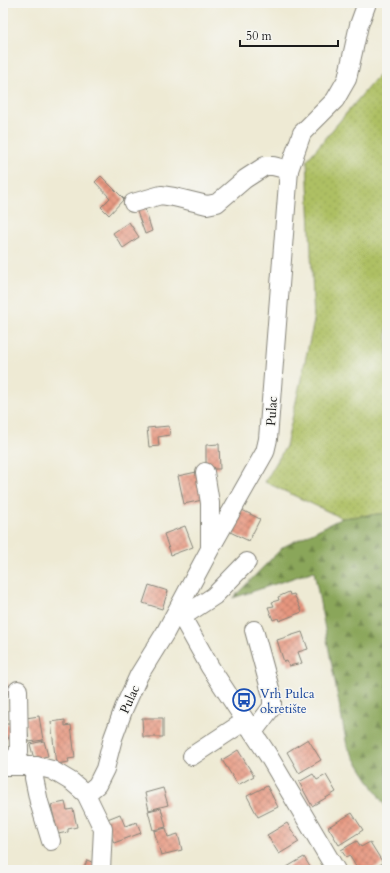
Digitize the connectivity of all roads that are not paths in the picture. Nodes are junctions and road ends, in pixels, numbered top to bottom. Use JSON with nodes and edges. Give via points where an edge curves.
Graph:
{"nodes":[{"id":1,"x":367,"y":3,"type":"edge"},
{"id":2,"x":289,"y":170,"type":"junction"},
{"id":3,"x":133,"y":203,"type":"dead end"},
{"id":4,"x":205,"y":472,"type":"dead end"},
{"id":5,"x":210,"y":549,"type":"junction"},
{"id":6,"x":248,"y":562,"type":"dead end"},
{"id":7,"x":180,"y":613,"type":"junction"},
{"id":8,"x":254,"y":630,"type":"dead end"},
{"id":9,"x":18,"y":690,"type":"dead end"},
{"id":10,"x":249,"y":727,"type":"junction"},
{"id":11,"x":192,"y":756,"type":"dead end"},
{"id":12,"x":6,"y":766,"type":"edge"},
{"id":13,"x":36,"y":766,"type":"junction"},
{"id":14,"x":86,"y":794,"type":"junction"},
{"id":15,"x":51,"y":841,"type":"dead end"},
{"id":16,"x":101,"y":870,"type":"edge"},
{"id":17,"x":336,"y":870,"type":"edge"}],
"edges":[{"from":1,"to":2,"type":"street","name":"Pulac","via":[[359,25],[347,79],[335,100],[302,133]]},
{"from":2,"to":3,"type":"street","via":[[273,166],[256,170],[217,203],[207,205],[161,195]]},
{"from":2,"to":5,"type":"street","name":"Pulac","via":[[268,440],[265,452]]},
{"from":4,"to":5,"type":"street","via":[[210,503]]},
{"from":5,"to":7,"type":"street","name":"Pulac"},
{"from":6,"to":7,"type":"street","via":[[214,596]]},
{"from":7,"to":10,"type":"street","via":[[210,667]]},
{"from":7,"to":14,"type":"street","name":"Pulac","via":[[139,675],[113,738],[105,769],[96,785]]},
{"from":8,"to":10,"type":"street","via":[[272,696],[272,707]]},
{"from":9,"to":12,"type":"street","via":[[18,752]]},
{"from":10,"to":11,"type":"street"},
{"from":10,"to":17,"type":"street"},
{"from":12,"to":13,"type":"street"},
{"from":13,"to":14,"type":"street","via":[[52,770]]},
{"from":13,"to":15,"type":"street","via":[[34,778]]},
{"from":14,"to":16,"type":"street","via":[[103,829]]}]}
